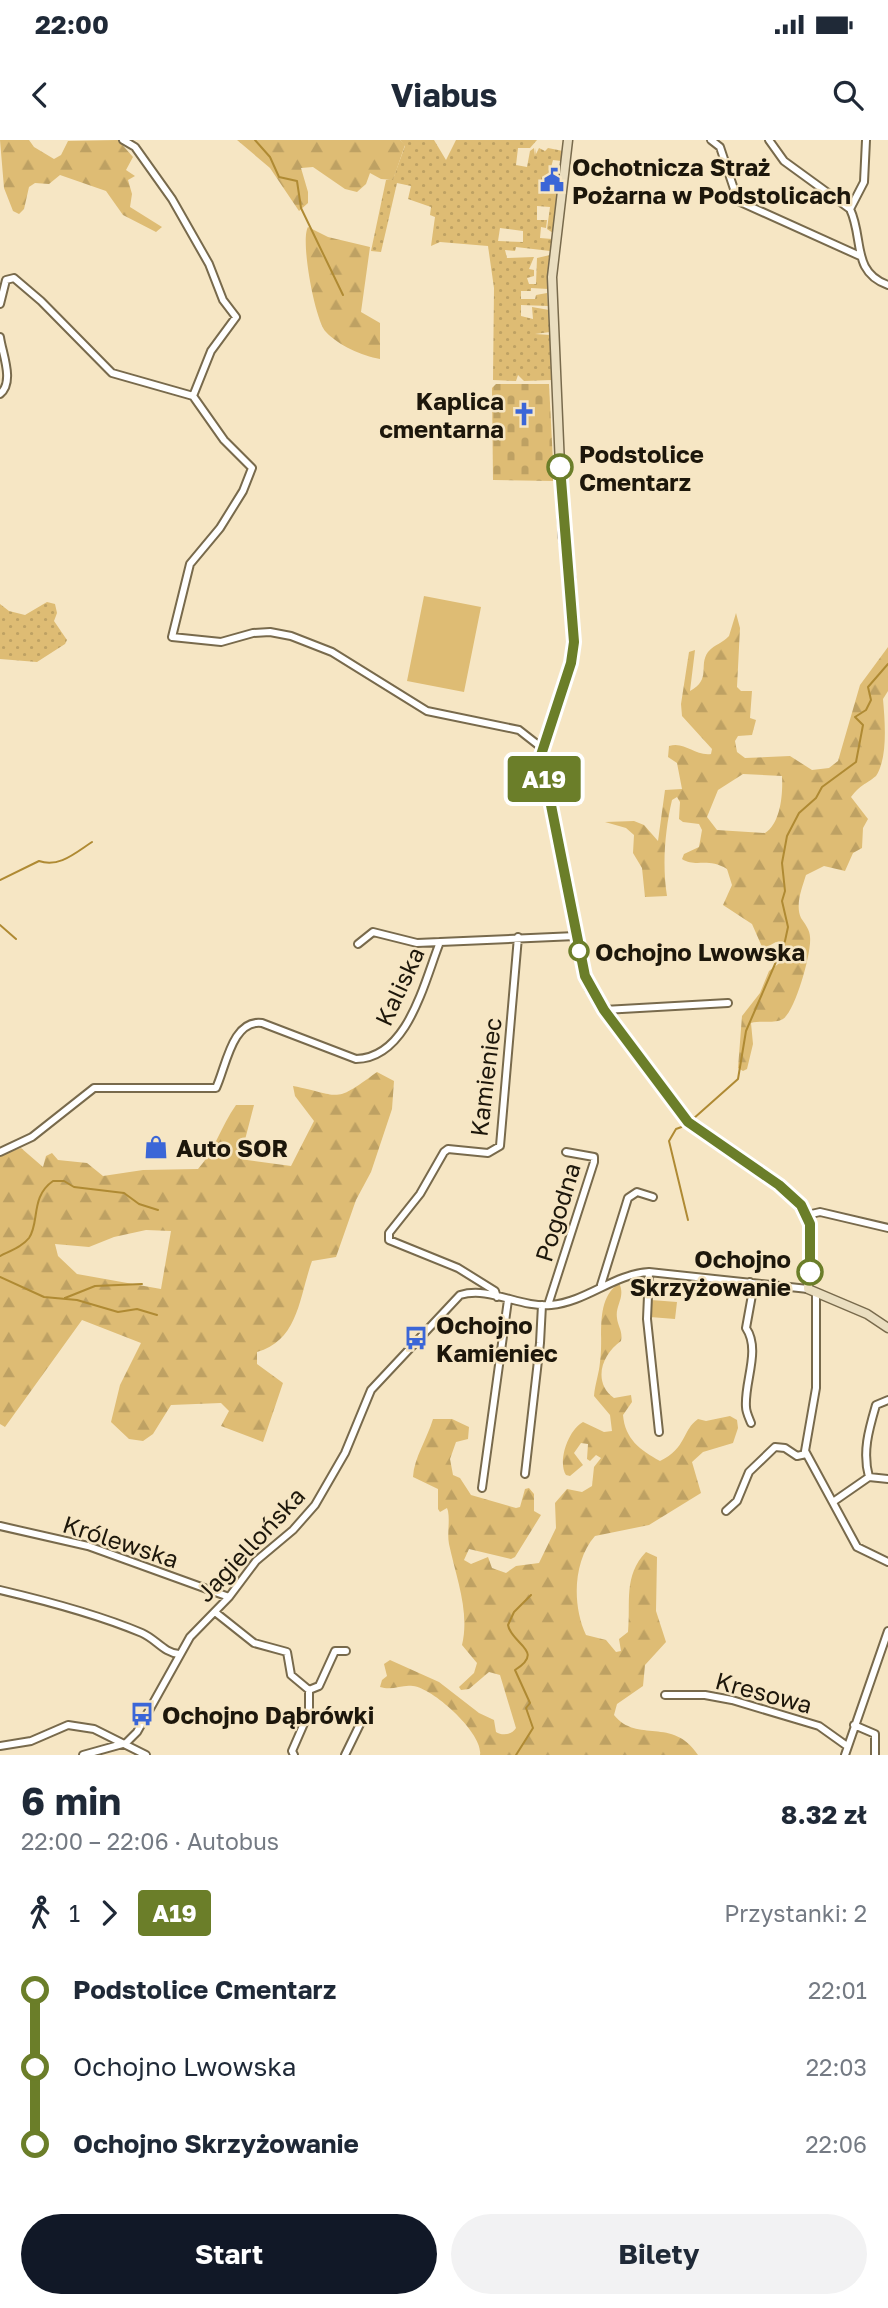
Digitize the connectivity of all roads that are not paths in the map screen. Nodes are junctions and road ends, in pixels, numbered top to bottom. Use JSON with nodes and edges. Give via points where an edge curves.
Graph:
{"nodes":[{"id":1,"x":123,"y":140,"type":"edge"},
{"id":2,"x":568,"y":140,"type":"edge"},
{"id":3,"x":711,"y":140,"type":"edge"},
{"id":4,"x":769,"y":140,"type":"edge"},
{"id":5,"x":866,"y":140,"type":"edge"},
{"id":6,"x":850,"y":209,"type":"junction"},
{"id":7,"x":860,"y":256,"type":"junction"},
{"id":8,"x":888,"y":285,"type":"edge"},
{"id":9,"x":0,"y":304,"type":"edge"},
{"id":10,"x":0,"y":337,"type":"edge"},
{"id":11,"x":0,"y":394,"type":"edge"},
{"id":12,"x":193,"y":396,"type":"junction"},
{"id":13,"x":542,"y":748,"type":"junction"},
{"id":14,"x":576,"y":936,"type":"junction"},
{"id":15,"x":518,"y":937,"type":"junction"},
{"id":16,"x":440,"y":942,"type":"junction"},
{"id":17,"x":358,"y":944,"type":"dead end"},
{"id":18,"x":728,"y":1003,"type":"dead end"},
{"id":19,"x":604,"y":1010,"type":"junction"},
{"id":20,"x":0,"y":1152,"type":"edge"},
{"id":21,"x":566,"y":1152,"type":"dead end"},
{"id":22,"x":653,"y":1197,"type":"dead end"},
{"id":23,"x":807,"y":1215,"type":"junction"},
{"id":24,"x":888,"y":1228,"type":"edge"},
{"id":25,"x":649,"y":1272,"type":"junction"},
{"id":26,"x":751,"y":1282,"type":"junction"},
{"id":27,"x":601,"y":1285,"type":"junction"},
{"id":28,"x":812,"y":1291,"type":"junction"},
{"id":29,"x":497,"y":1297,"type":"junction"},
{"id":30,"x":508,"y":1300,"type":"junction"},
{"id":31,"x":545,"y":1305,"type":"junction"},
{"id":32,"x":888,"y":1328,"type":"edge"},
{"id":33,"x":888,"y":1400,"type":"edge"},
{"id":34,"x":751,"y":1423,"type":"dead end"},
{"id":35,"x":659,"y":1432,"type":"dead end"},
{"id":36,"x":806,"y":1454,"type":"junction"},
{"id":37,"x":525,"y":1474,"type":"dead end"},
{"id":38,"x":869,"y":1477,"type":"junction"},
{"id":39,"x":888,"y":1479,"type":"edge"},
{"id":40,"x":482,"y":1488,"type":"dead end"},
{"id":41,"x":833,"y":1502,"type":"junction"},
{"id":42,"x":726,"y":1511,"type":"dead end"},
{"id":43,"x":0,"y":1527,"type":"edge"},
{"id":44,"x":888,"y":1562,"type":"edge"},
{"id":45,"x":0,"y":1590,"type":"edge"},
{"id":46,"x":229,"y":1597,"type":"junction"},
{"id":47,"x":215,"y":1612,"type":"junction"},
{"id":48,"x":888,"y":1631,"type":"edge"},
{"id":49,"x":346,"y":1651,"type":"dead end"},
{"id":50,"x":179,"y":1654,"type":"junction"},
{"id":51,"x":309,"y":1690,"type":"junction"},
{"id":52,"x":665,"y":1695,"type":"dead end"},
{"id":53,"x":370,"y":1713,"type":"dead end"},
{"id":54,"x":854,"y":1725,"type":"junction"},
{"id":55,"x":126,"y":1743,"type":"junction"},
{"id":56,"x":847,"y":1745,"type":"junction"},
{"id":57,"x":0,"y":1746,"type":"edge"},
{"id":58,"x":83,"y":1755,"type":"edge"},
{"id":59,"x":146,"y":1755,"type":"edge"},
{"id":60,"x":293,"y":1755,"type":"edge"},
{"id":61,"x":345,"y":1755,"type":"edge"},
{"id":62,"x":845,"y":1755,"type":"edge"},
{"id":63,"x":875,"y":1755,"type":"edge"}],
"edges":[{"from":1,"to":12,"type":"street","via":[[135,148],[172,199],[236,317],[211,351]]},
{"from":2,"to":13,"type":"street","via":[[552,277],[564,537],[574,642]]},
{"from":3,"to":7,"type":"street","via":[[720,147],[738,201]]},
{"from":4,"to":6,"type":"street","via":[[794,169]]},
{"from":5,"to":6,"type":"street","via":[[863,182]]},
{"from":6,"to":7,"type":"street"},
{"from":7,"to":8,"type":"street","via":[[871,277]]},
{"from":9,"to":12,"type":"street","via":[[6,280],[14,278],[112,373]]},
{"from":10,"to":11,"type":"street","via":[[8,380]]},
{"from":12,"to":13,"type":"street","via":[[224,440],[252,468],[220,528],[190,564],[172,637],[221,642],[253,633],[291,636],[332,652],[427,711],[519,730]]},
{"from":13,"to":14,"type":"street"},
{"from":14,"to":15,"type":"street","name":"Kaliska"},
{"from":14,"to":19,"type":"street","via":[[588,985]]},
{"from":15,"to":16,"type":"street","name":"Kaliska"},
{"from":15,"to":29,"type":"street","name":"Kamieniec","via":[[500,1146],[488,1153],[444,1152],[389,1240],[473,1276]]},
{"from":16,"to":17,"type":"street","via":[[417,943],[373,932]]},
{"from":16,"to":20,"type":"street","name":"Kaliska","via":[[403,1033],[385,1052],[356,1059],[252,1023],[241,1028],[216,1088],[94,1088],[32,1137]]},
{"from":18,"to":19,"type":"street"},
{"from":19,"to":23,"type":"street","via":[[688,1122],[791,1193]]},
{"from":21,"to":31,"type":"street","name":"Pogodna","via":[[594,1157],[594,1162]]},
{"from":22,"to":27,"type":"street","via":[[637,1192],[628,1198]]},
{"from":23,"to":24,"type":"street","via":[[820,1212]]},
{"from":23,"to":28,"type":"street"},
{"from":25,"to":26,"type":"street","name":"Jagiellońska"},
{"from":25,"to":27,"type":"street","name":"Jagiellońska"},
{"from":25,"to":35,"type":"street","via":[[647,1319]]},
{"from":26,"to":28,"type":"street","name":"Jagiellońska"},
{"from":26,"to":34,"type":"street","via":[[746,1407]]},
{"from":27,"to":31,"type":"street","name":"Jagiellońska"},
{"from":28,"to":32,"type":"street"},
{"from":28,"to":36,"type":"street","via":[[816,1388]]},
{"from":29,"to":30,"type":"street","name":"Jagiellońska"},
{"from":29,"to":46,"type":"street","name":"Jagiellońska","via":[[478,1292],[460,1295],[371,1390],[348,1446],[315,1505],[245,1573]]},
{"from":30,"to":31,"type":"street","name":"Jagiellońska"},
{"from":30,"to":40,"type":"street"},
{"from":31,"to":37,"type":"street"},
{"from":33,"to":38,"type":"street","via":[[876,1405],[868,1433]]},
{"from":36,"to":41,"type":"street"},
{"from":36,"to":42,"type":"street","via":[[797,1456],[775,1447],[749,1472],[737,1501]]},
{"from":38,"to":39,"type":"street"},
{"from":38,"to":41,"type":"street"},
{"from":41,"to":44,"type":"street","via":[[857,1547]]},
{"from":43,"to":46,"type":"street","name":"Królewska","via":[[88,1546]]},
{"from":45,"to":50,"type":"street","via":[[144,1634]]},
{"from":46,"to":47,"type":"street","name":"Jagiellońska"},
{"from":47,"to":50,"type":"street","name":"Jagiellońska"},
{"from":47,"to":51,"type":"street","via":[[254,1643],[286,1652],[291,1675]]},
{"from":48,"to":54,"type":"street"},
{"from":49,"to":51,"type":"street","via":[[335,1651],[319,1686]]},
{"from":50,"to":55,"type":"street","name":"Jagiellońska","via":[[137,1732]]},
{"from":51,"to":60,"type":"street","via":[[309,1712]]},
{"from":52,"to":56,"type":"street","name":"Kresowa","via":[[732,1700],[819,1726]]},
{"from":53,"to":61,"type":"street"},
{"from":54,"to":56,"type":"street"},
{"from":54,"to":63,"type":"street","via":[[875,1734]]},
{"from":55,"to":57,"type":"street","via":[[94,1729],[68,1725],[31,1741]]},
{"from":55,"to":58,"type":"street"},
{"from":55,"to":59,"type":"street"},
{"from":56,"to":62,"type":"street"}]}
